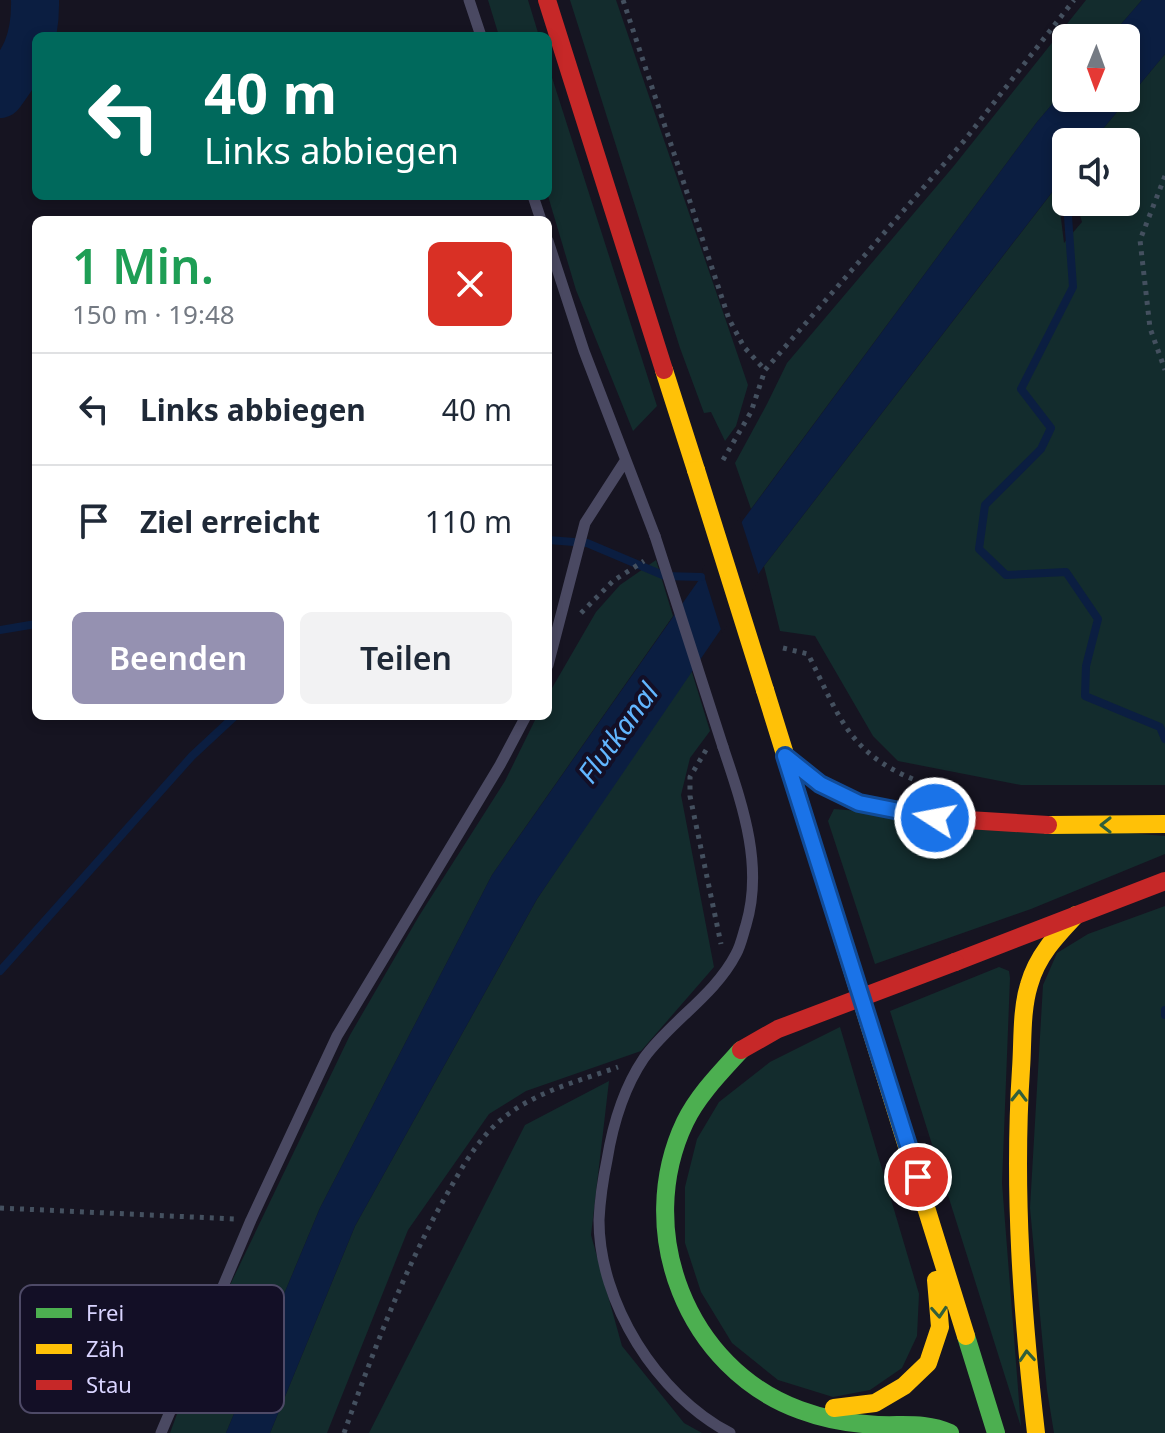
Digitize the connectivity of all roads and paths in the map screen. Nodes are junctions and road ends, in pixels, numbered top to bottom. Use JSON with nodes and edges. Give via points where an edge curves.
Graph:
{"nodes":[{"id":1,"x":469,"y":0,"type":"edge"},
{"id":2,"x":547,"y":0,"type":"edge"},
{"id":3,"x":623,"y":0,"type":"edge"},
{"id":4,"x":1074,"y":0,"type":"edge"},
{"id":5,"x":480,"y":32,"type":"edge"},
{"id":6,"x":1165,"y":176,"type":"edge"},
{"id":7,"x":552,"y":253,"type":"edge"},
{"id":8,"x":765,"y":370,"type":"junction"},
{"id":9,"x":1165,"y":370,"type":"edge"},
{"id":10,"x":723,"y":460,"type":"dead end"},
{"id":11,"x":625,"y":461,"type":"junction"},
{"id":12,"x":552,"y":650,"type":"edge"},
{"id":13,"x":808,"y":654,"type":"dead end"},
{"id":14,"x":524,"y":720,"type":"edge"},
{"id":15,"x":785,"y":756,"type":"junction"},
{"id":16,"x":690,"y":777,"type":"dead end"},
{"id":17,"x":925,"y":784,"type":"dead end"},
{"id":18,"x":1165,"y":824,"type":"edge"},
{"id":19,"x":1165,"y":881,"type":"edge"},
{"id":20,"x":1076,"y":915,"type":"junction"},
{"id":21,"x":726,"y":969,"type":"junction"},
{"id":22,"x":645,"y":1056,"type":"junction"},
{"id":23,"x":927,"y":1207,"type":"junction"},
{"id":24,"x":0,"y":1208,"type":"edge"},
{"id":25,"x":251,"y":1220,"type":"junction"},
{"id":26,"x":224,"y":1285,"type":"edge"},
{"id":27,"x":804,"y":1411,"type":"junction"},
{"id":28,"x":169,"y":1413,"type":"edge"},
{"id":29,"x":161,"y":1433,"type":"edge"},
{"id":30,"x":344,"y":1433,"type":"edge"},
{"id":31,"x":730,"y":1433,"type":"edge"},
{"id":32,"x":950,"y":1433,"type":"edge"},
{"id":33,"x":996,"y":1433,"type":"edge"},
{"id":34,"x":1036,"y":1433,"type":"edge"}],
"edges":[{"from":1,"to":5,"type":"lane"},
{"from":2,"to":15,"type":"main road","bridge":true},
{"from":3,"to":8,"type":"path","via":[[729,319]]},
{"from":4,"to":8,"type":"path","via":[[964,141]]},
{"from":6,"to":9,"type":"path","via":[[1140,240],[1150,328]]},
{"from":7,"to":11,"type":"lane"},
{"from":8,"to":10,"type":"path","via":[[751,412]]},
{"from":11,"to":12,"type":"lane","via":[[585,523]]},
{"from":11,"to":21,"type":"lane","bridge":true,"via":[[655,536],[743,808],[754,878],[747,921]]},
{"from":13,"to":17,"type":"path","via":[[842,723],[861,748],[891,770]]},
{"from":14,"to":25,"type":"lane","via":[[337,1036]]},
{"from":18,"to":15,"type":"main road","one_way":true,"via":[[1046,825],[935,818],[859,803],[820,784]]},
{"from":15,"to":23,"type":"main road"},
{"from":16,"to":21,"type":"path"},
{"from":19,"to":20,"type":"main road"},
{"from":20,"to":27,"type":"main road","bridge":true,"via":[[778,1029],[741,1050],[686,1118],[669,1167],[663,1209],[666,1245],[680,1292],[699,1332],[735,1370]]},
{"from":34,"to":20,"type":"main road","one_way":true,"via":[[1021,1237],[1019,1085],[1028,986],[1044,947]]},
{"from":21,"to":22,"type":"lane"},
{"from":22,"to":30,"type":"path","via":[[532,1099],[501,1119],[470,1153],[423,1234]]},
{"from":22,"to":31,"type":"lane","via":[[613,1124],[599,1220],[602,1250],[612,1292],[657,1372],[686,1403]]},
{"from":23,"to":27,"type":"main road","one_way":true,"via":[[940,1327],[928,1363],[875,1403]]},
{"from":23,"to":33,"type":"main road"},
{"from":24,"to":25,"type":"path"},
{"from":25,"to":26,"type":"lane"},
{"from":27,"to":32,"type":"main road","via":[[875,1425],[938,1426]]},
{"from":28,"to":29,"type":"lane"}]}
